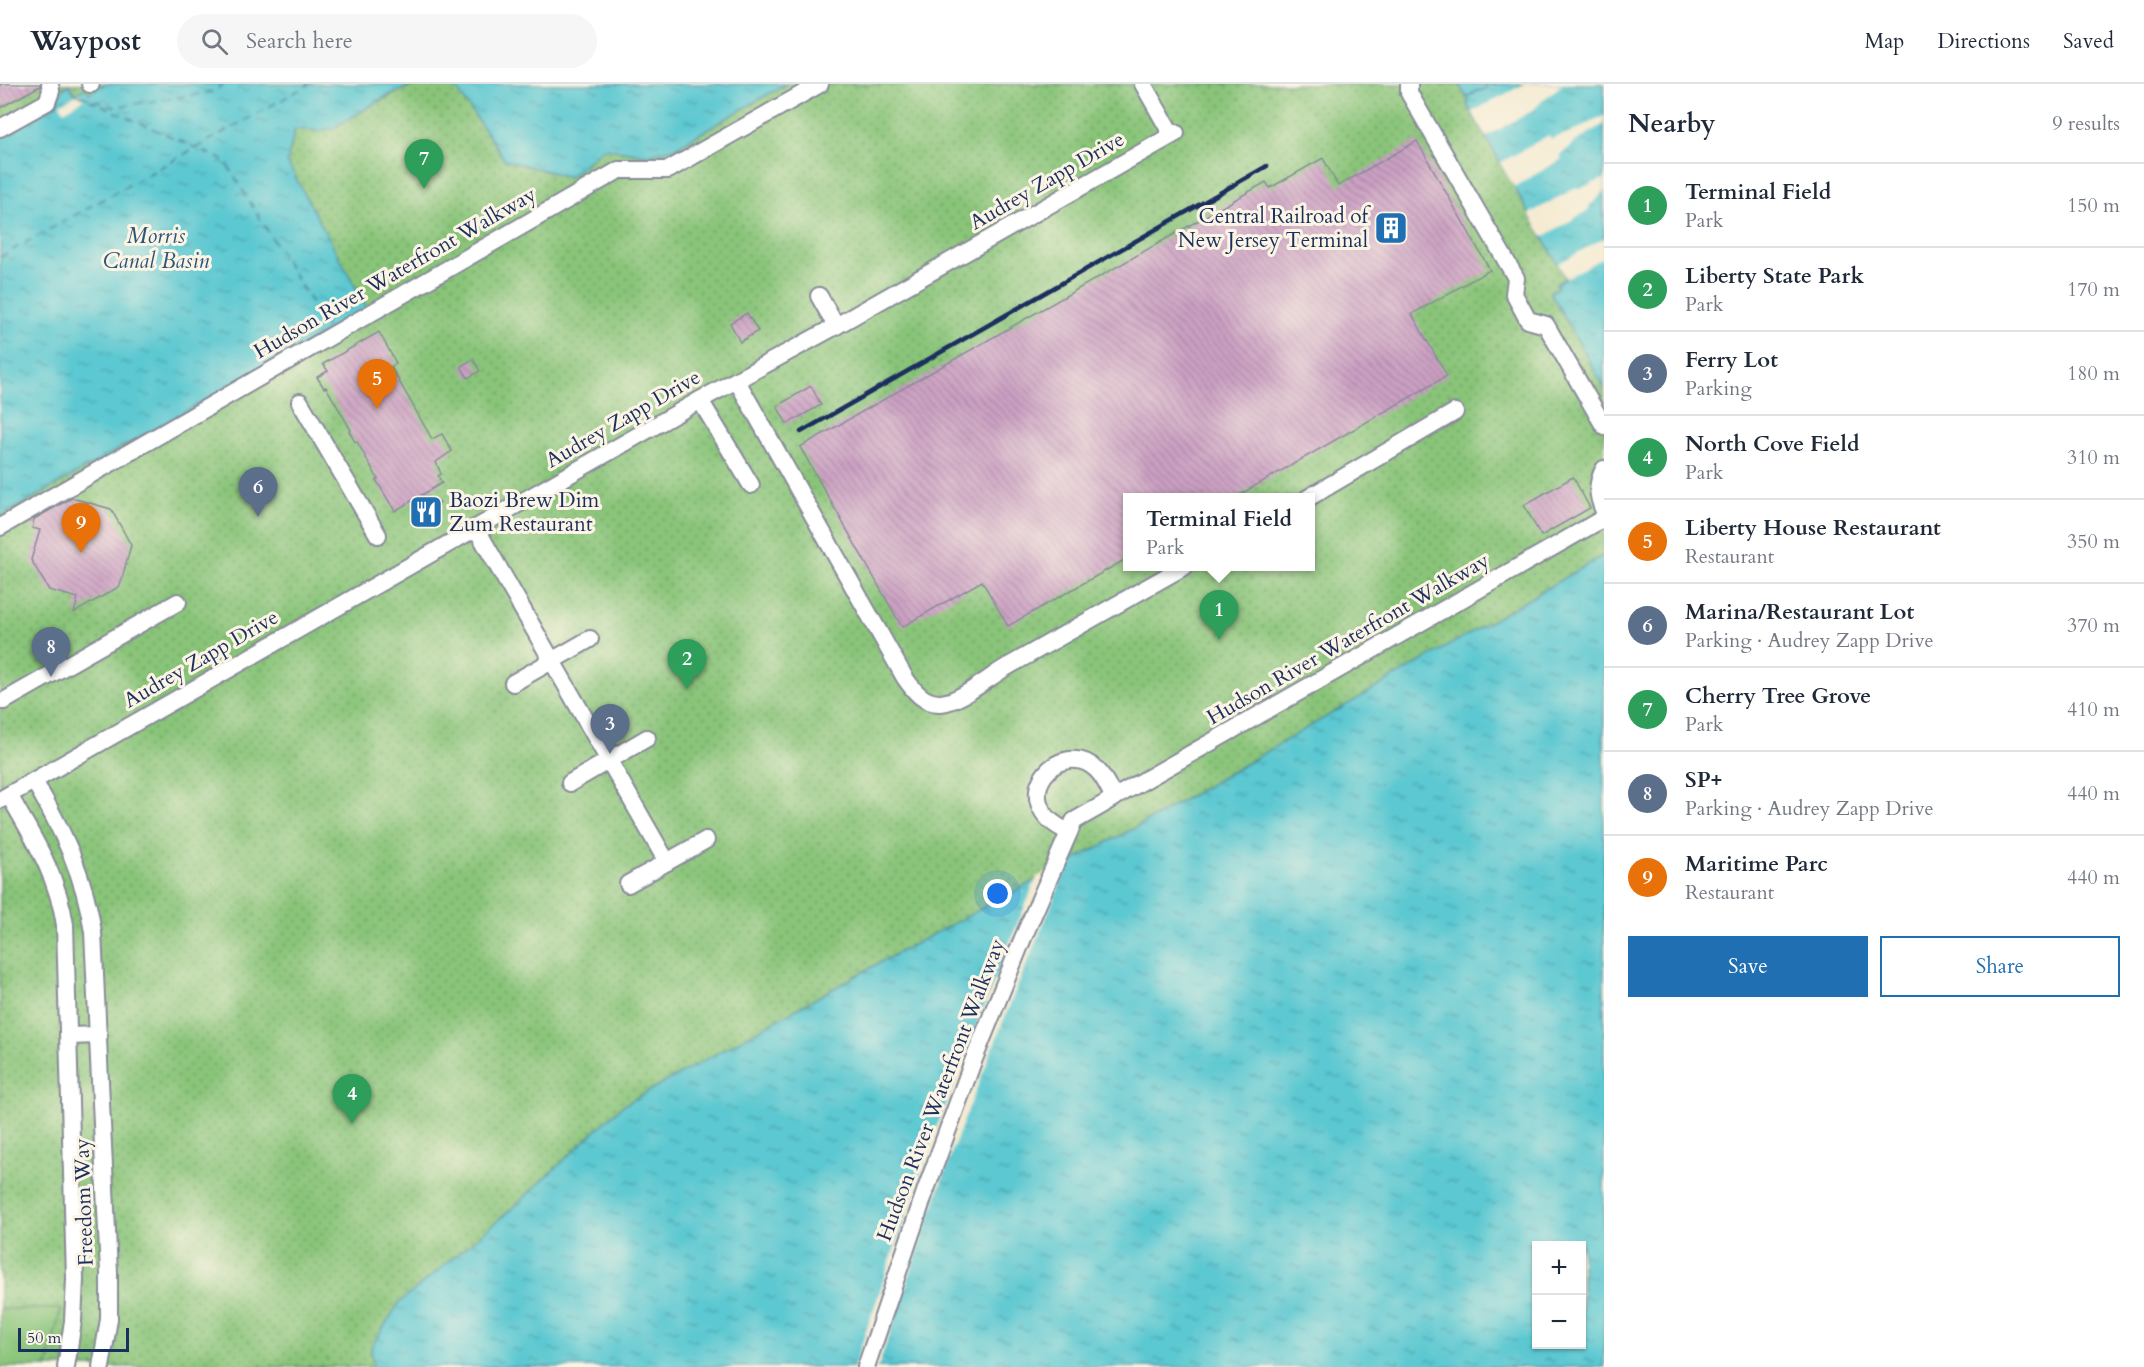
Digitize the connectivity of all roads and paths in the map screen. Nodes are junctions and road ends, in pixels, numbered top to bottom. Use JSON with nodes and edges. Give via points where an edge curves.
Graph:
{"nodes":[{"id":1,"x":50,"y":84,"type":"edge"},
{"id":2,"x":820,"y":84,"type":"edge"},
{"id":3,"x":1143,"y":84,"type":"edge"},
{"id":4,"x":1409,"y":84,"type":"edge"},
{"id":5,"x":0,"y":128,"type":"edge"},
{"id":6,"x":819,"y":296,"type":"dead end"},
{"id":7,"x":836,"y":326,"type":"junction"},
{"id":8,"x":736,"y":381,"type":"junction"},
{"id":9,"x":700,"y":400,"type":"junction"},
{"id":10,"x":300,"y":402,"type":"dead end"},
{"id":11,"x":1455,"y":412,"type":"dead end"},
{"id":12,"x":1604,"y":426,"type":"edge"},
{"id":13,"x":1604,"y":469,"type":"edge"},
{"id":14,"x":751,"y":485,"type":"dead end"},
{"id":15,"x":1315,"y":494,"type":"edge"},
{"id":16,"x":1604,"y":511,"type":"edge"},
{"id":17,"x":1604,"y":518,"type":"edge"},
{"id":18,"x":0,"y":527,"type":"edge"},
{"id":19,"x":476,"y":528,"type":"junction"},
{"id":20,"x":378,"y":535,"type":"dead end"},
{"id":21,"x":1178,"y":571,"type":"edge"},
{"id":22,"x":178,"y":602,"type":"dead end"},
{"id":23,"x":590,"y":639,"type":"dead end"},
{"id":24,"x":552,"y":661,"type":"junction"},
{"id":25,"x":513,"y":683,"type":"dead end"},
{"id":26,"x":4,"y":701,"type":"dead end"},
{"id":27,"x":648,"y":738,"type":"dead end"},
{"id":28,"x":609,"y":760,"type":"junction"},
{"id":29,"x":34,"y":781,"type":"junction"},
{"id":30,"x":570,"y":783,"type":"dead end"},
{"id":31,"x":4,"y":797,"type":"edge"},
{"id":32,"x":1109,"y":801,"type":"junction"},
{"id":33,"x":1066,"y":838,"type":"junction"},
{"id":34,"x":706,"y":840,"type":"dead end"},
{"id":35,"x":667,"y":862,"type":"junction"},
{"id":36,"x":628,"y":885,"type":"dead end"},
{"id":37,"x":99,"y":1035,"type":"junction"},
{"id":38,"x":69,"y":1036,"type":"junction"},
{"id":39,"x":66,"y":1367,"type":"edge"},
{"id":40,"x":101,"y":1367,"type":"edge"},
{"id":41,"x":866,"y":1367,"type":"edge"}],
"edges":[{"from":1,"to":5,"type":"street","via":[[47,102]]},
{"from":2,"to":18,"type":"street","name":"Hudson River Waterfront Walkway","via":[[668,170],[619,170]]},
{"from":3,"to":7,"type":"street","name":"Audrey Zapp Drive","via":[[1174,134]]},
{"from":4,"to":12,"type":"street","via":[[1409,93],[1516,278],[1514,294],[1528,320],[1545,325]]},
{"from":6,"to":7,"type":"street"},
{"from":7,"to":8,"type":"street","name":"Audrey Zapp Drive"},
{"from":8,"to":9,"type":"street","name":"Audrey Zapp Drive"},
{"from":8,"to":21,"type":"street","via":[[905,678],[926,700],[941,703],[958,697]]},
{"from":9,"to":14,"type":"street"},
{"from":9,"to":19,"type":"street","name":"Audrey Zapp Drive"},
{"from":10,"to":20,"type":"street"},
{"from":11,"to":15,"type":"street"},
{"from":13,"to":16,"type":"street","via":[[1598,495]]},
{"from":17,"to":32,"type":"street","name":"Hudson River Waterfront Walkway"},
{"from":19,"to":24,"type":"street"},
{"from":19,"to":29,"type":"street","name":"Audrey Zapp Drive"},
{"from":22,"to":26,"type":"street"},
{"from":23,"to":24,"type":"street"},
{"from":24,"to":25,"type":"street"},
{"from":24,"to":28,"type":"street"},
{"from":27,"to":28,"type":"street"},
{"from":28,"to":30,"type":"street"},
{"from":28,"to":35,"type":"street"},
{"from":29,"to":31,"type":"street","name":"Audrey Zapp Drive"},
{"from":29,"to":37,"type":"street","name":"Freedom Way","via":[[66,840],[84,887],[94,940]]},
{"from":31,"to":38,"type":"street","name":"Freedom Way","via":[[48,865],[59,896],[67,943]]},
{"from":32,"to":33,"type":"street","name":"Hudson River Waterfront Walkway","via":[[1074,821]]},
{"from":32,"to":33,"type":"street","via":[[1098,771],[1084,762],[1064,761],[1051,768],[1038,788],[1039,806]]},
{"from":33,"to":41,"type":"street","name":"Hudson River Waterfront Walkway","via":[[972,1064]]},
{"from":34,"to":35,"type":"street"},
{"from":35,"to":36,"type":"street"},
{"from":37,"to":38,"type":"street"},
{"from":37,"to":40,"type":"street","name":"Freedom Way","via":[[110,1291]]},
{"from":38,"to":39,"type":"street","name":"Freedom Way","via":[[75,1300]]}]}
